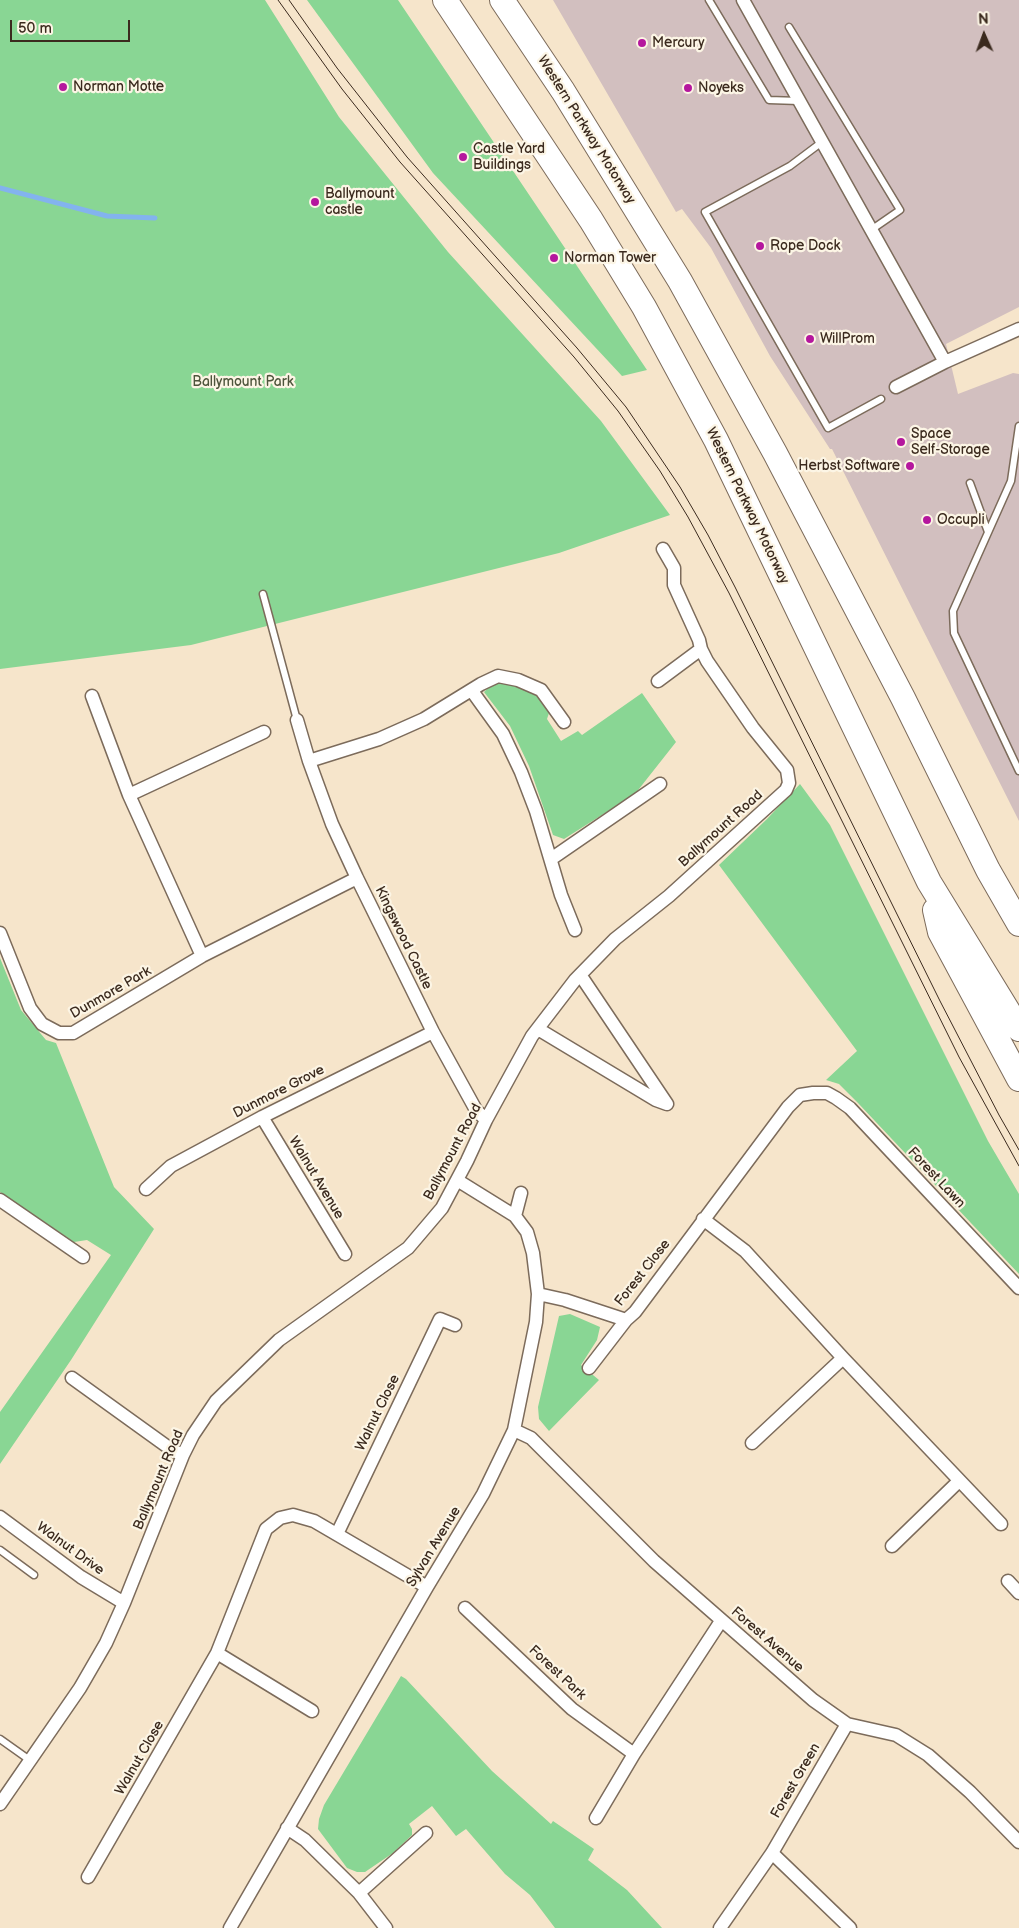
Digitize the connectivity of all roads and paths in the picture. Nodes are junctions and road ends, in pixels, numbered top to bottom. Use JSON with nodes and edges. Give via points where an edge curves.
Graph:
{"nodes":[{"id":1,"x":445,"y":0,"type":"edge"},
{"id":2,"x":502,"y":0,"type":"edge"},
{"id":3,"x":709,"y":0,"type":"edge"},
{"id":4,"x":743,"y":0,"type":"edge"},
{"id":5,"x":789,"y":27,"type":"dead end"},
{"id":6,"x":799,"y":101,"type":"junction"},
{"id":7,"x":822,"y":142,"type":"junction"},
{"id":8,"x":871,"y":230,"type":"junction"},
{"id":9,"x":1019,"y":329,"type":"edge"},
{"id":10,"x":944,"y":362,"type":"junction"},
{"id":11,"x":896,"y":387,"type":"dead end"},
{"id":12,"x":881,"y":399,"type":"dead end"},
{"id":13,"x":1019,"y":426,"type":"edge"},
{"id":14,"x":970,"y":482,"type":"dead end"},
{"id":15,"x":988,"y":532,"type":"junction"},
{"id":16,"x":663,"y":550,"type":"dead end"},
{"id":17,"x":263,"y":594,"type":"dead end"},
{"id":18,"x":701,"y":649,"type":"junction"},
{"id":19,"x":658,"y":681,"type":"dead end"},
{"id":20,"x":472,"y":691,"type":"junction"},
{"id":21,"x":92,"y":696,"type":"dead end"},
{"id":22,"x":298,"y":720,"type":"joint"},
{"id":23,"x":564,"y":722,"type":"dead end"},
{"id":24,"x":264,"y":732,"type":"dead end"},
{"id":25,"x":310,"y":761,"type":"junction"},
{"id":26,"x":1019,"y":771,"type":"edge"},
{"id":27,"x":660,"y":784,"type":"dead end"},
{"id":28,"x":129,"y":795,"type":"junction"},
{"id":29,"x":550,"y":859,"type":"junction"},
{"id":30,"x":357,"y":878,"type":"junction"},
{"id":31,"x":929,"y":882,"type":"junction"},
{"id":32,"x":1019,"y":924,"type":"edge"},
{"id":33,"x":575,"y":930,"type":"dead end"},
{"id":34,"x":0,"y":933,"type":"edge"},
{"id":35,"x":202,"y":956,"type":"junction"},
{"id":36,"x":581,"y":976,"type":"junction"},
{"id":37,"x":538,"y":1029,"type":"junction"},
{"id":38,"x":1019,"y":1029,"type":"edge"},
{"id":39,"x":433,"y":1032,"type":"junction"},
{"id":40,"x":1019,"y":1079,"type":"edge"},
{"id":41,"x":827,"y":1093,"type":"joint"},
{"id":42,"x":262,"y":1117,"type":"junction"},
{"id":43,"x":486,"y":1120,"type":"junction"},
{"id":44,"x":457,"y":1180,"type":"junction"},
{"id":45,"x":146,"y":1189,"type":"dead end"},
{"id":46,"x":521,"y":1193,"type":"dead end"},
{"id":47,"x":0,"y":1200,"type":"edge"},
{"id":48,"x":515,"y":1216,"type":"junction"},
{"id":49,"x":703,"y":1218,"type":"junction"},
{"id":50,"x":346,"y":1254,"type":"dead end"},
{"id":51,"x":82,"y":1256,"type":"dead end"},
{"id":52,"x":1019,"y":1288,"type":"edge"},
{"id":53,"x":538,"y":1294,"type":"junction"},
{"id":54,"x":626,"y":1320,"type":"junction"},
{"id":55,"x":455,"y":1325,"type":"dead end"},
{"id":56,"x":843,"y":1358,"type":"junction"},
{"id":57,"x":589,"y":1368,"type":"dead end"},
{"id":58,"x":72,"y":1378,"type":"dead end"},
{"id":59,"x":514,"y":1430,"type":"junction"},
{"id":60,"x":752,"y":1443,"type":"dead end"},
{"id":61,"x":183,"y":1455,"type":"junction"},
{"id":62,"x":959,"y":1480,"type":"junction"},
{"id":63,"x":0,"y":1517,"type":"edge"},
{"id":64,"x":1001,"y":1524,"type":"dead end"},
{"id":65,"x":337,"y":1534,"type":"junction"},
{"id":66,"x":892,"y":1546,"type":"dead end"},
{"id":67,"x":0,"y":1550,"type":"edge"},
{"id":68,"x":34,"y":1575,"type":"dead end"},
{"id":69,"x":1008,"y":1581,"type":"dead end"},
{"id":70,"x":427,"y":1587,"type":"junction"},
{"id":71,"x":1019,"y":1593,"type":"edge"},
{"id":72,"x":124,"y":1603,"type":"junction"},
{"id":73,"x":465,"y":1608,"type":"dead end"},
{"id":74,"x":721,"y":1621,"type":"junction"},
{"id":75,"x":217,"y":1653,"type":"junction"},
{"id":76,"x":312,"y":1711,"type":"dead end"},
{"id":77,"x":847,"y":1724,"type":"junction"},
{"id":78,"x":0,"y":1739,"type":"edge"},
{"id":79,"x":634,"y":1754,"type":"junction"},
{"id":80,"x":31,"y":1761,"type":"junction"},
{"id":81,"x":0,"y":1804,"type":"edge"},
{"id":82,"x":596,"y":1818,"type":"dead end"},
{"id":83,"x":287,"y":1828,"type":"junction"},
{"id":84,"x":426,"y":1833,"type":"dead end"},
{"id":85,"x":1019,"y":1842,"type":"edge"},
{"id":86,"x":772,"y":1853,"type":"junction"},
{"id":87,"x":88,"y":1877,"type":"dead end"},
{"id":88,"x":359,"y":1893,"type":"junction"},
{"id":89,"x":230,"y":1928,"type":"edge"},
{"id":90,"x":386,"y":1928,"type":"edge"},
{"id":91,"x":720,"y":1928,"type":"edge"},
{"id":92,"x":850,"y":1928,"type":"edge"}],
"edges":[{"from":1,"to":31,"type":"highway","name":"Western Parkway Motorway","via":[[591,220],[644,307],[716,440]]},
{"from":2,"to":32,"type":"highway","name":"Western Parkway Motorway","via":[[563,91],[680,281],[779,462],[988,870]]},
{"from":3,"to":6,"type":"lane","via":[[769,100]]},
{"from":4,"to":6,"type":"street"},
{"from":5,"to":8,"type":"lane","via":[[900,210]]},
{"from":6,"to":7,"type":"street"},
{"from":7,"to":8,"type":"street"},
{"from":7,"to":12,"type":"lane","via":[[790,166],[705,212],[828,428]]},
{"from":8,"to":10,"type":"street"},
{"from":9,"to":10,"type":"street"},
{"from":10,"to":11,"type":"street"},
{"from":13,"to":15,"type":"lane","via":[[1011,481]]},
{"from":14,"to":15,"type":"lane"},
{"from":15,"to":26,"type":"lane","via":[[953,611],[954,633]]},
{"from":16,"to":18,"type":"street","name":"Ballymount Road","via":[[674,568],[674,585]]},
{"from":17,"to":22,"type":"lane"},
{"from":18,"to":19,"type":"street"},
{"from":18,"to":36,"type":"street","name":"Ballymount Road","via":[[753,728],[787,770],[789,783],[786,790],[720,852],[615,939]]},
{"from":20,"to":23,"type":"street","via":[[498,676],[518,680],[541,690]]},
{"from":20,"to":25,"type":"street","via":[[424,719],[388,735]]},
{"from":20,"to":29,"type":"street","via":[[503,734],[521,772]]},
{"from":21,"to":28,"type":"street"},
{"from":22,"to":25,"type":"street","name":"Kingswood Castle"},
{"from":24,"to":28,"type":"street"},
{"from":25,"to":30,"type":"street","name":"Kingswood Castle","via":[[332,824]]},
{"from":27,"to":29,"type":"street"},
{"from":28,"to":35,"type":"street"},
{"from":29,"to":33,"type":"street"},
{"from":30,"to":35,"type":"street","name":"Dunmore Park"},
{"from":30,"to":39,"type":"street","name":"Kingswood Castle"},
{"from":31,"to":38,"type":"highway","name":"Western Parkway Motorway"},
{"from":31,"to":40,"type":"highway","via":[[940,932]]},
{"from":34,"to":35,"type":"street","name":"Dunmore Park","via":[[30,1008],[42,1024],[59,1033],[73,1033]]},
{"from":36,"to":37,"type":"street","name":"Ballymount Road"},
{"from":36,"to":37,"type":"street","via":[[670,1109]]},
{"from":37,"to":43,"type":"street","name":"Ballymount Road"},
{"from":39,"to":42,"type":"street","name":"Dunmore Grove"},
{"from":39,"to":43,"type":"street","name":"Kingswood Castle","via":[[476,1110]]},
{"from":41,"to":49,"type":"street","name":"Forest Close","via":[[800,1095],[788,1107]]},
{"from":41,"to":52,"type":"street","name":"Forest Lawn","via":[[850,1108]]},
{"from":42,"to":45,"type":"street","name":"Dunmore Grove","via":[[171,1166]]},
{"from":42,"to":50,"type":"street","name":"Walnut Avenue"},
{"from":43,"to":44,"type":"street","name":"Ballymount Road"},
{"from":44,"to":48,"type":"street","name":"Sylvan Avenue"},
{"from":44,"to":61,"type":"street","name":"Ballymount Road","via":[[442,1208],[408,1248],[280,1340],[234,1382],[216,1401]]},
{"from":46,"to":48,"type":"street"},
{"from":47,"to":51,"type":"street"},
{"from":48,"to":53,"type":"street","name":"Sylvan Avenue","via":[[527,1232]]},
{"from":49,"to":54,"type":"street","name":"Forest Close"},
{"from":49,"to":56,"type":"street","via":[[746,1251]]},
{"from":53,"to":54,"type":"street","name":"Forest Close"},
{"from":53,"to":59,"type":"street","name":"Sylvan Avenue","via":[[532,1344]]},
{"from":54,"to":57,"type":"street"},
{"from":55,"to":65,"type":"street","name":"Walnut Close","via":[[440,1319]]},
{"from":56,"to":60,"type":"street"},
{"from":56,"to":62,"type":"street"},
{"from":58,"to":61,"type":"street"},
{"from":59,"to":70,"type":"street","name":"Sylvan Avenue","via":[[483,1494]]},
{"from":59,"to":74,"type":"street","name":"Forest Avenue","via":[[531,1438],[654,1560]]},
{"from":61,"to":72,"type":"street","name":"Ballymount Road"},
{"from":62,"to":64,"type":"street"},
{"from":62,"to":66,"type":"street"},
{"from":63,"to":72,"type":"street","name":"Walnut Drive","via":[[81,1577]]},
{"from":65,"to":70,"type":"street","name":"Walnut Close"},
{"from":65,"to":75,"type":"street","name":"Walnut Close","via":[[314,1521],[293,1515],[280,1518],[266,1529]]},
{"from":67,"to":68,"type":"lane"},
{"from":69,"to":71,"type":"street"},
{"from":70,"to":83,"type":"street","name":"Sylvan Avenue"},
{"from":72,"to":80,"type":"street","name":"Ballymount Road","via":[[80,1688]]},
{"from":73,"to":79,"type":"street","name":"Forest Park","via":[[572,1708]]},
{"from":74,"to":77,"type":"street","name":"Forest Avenue","via":[[813,1700]]},
{"from":74,"to":79,"type":"street"},
{"from":75,"to":76,"type":"street"},
{"from":75,"to":87,"type":"street","name":"Walnut Close"},
{"from":77,"to":85,"type":"street","name":"Forest Avenue","via":[[896,1735],[928,1755]]},
{"from":77,"to":86,"type":"street","name":"Forest Green"},
{"from":78,"to":80,"type":"lane"},
{"from":79,"to":82,"type":"street"},
{"from":80,"to":81,"type":"street","name":"Ballymount Road"},
{"from":83,"to":88,"type":"street","via":[[306,1840]]},
{"from":83,"to":89,"type":"street","name":"Sylvan Avenue"},
{"from":84,"to":88,"type":"street"},
{"from":86,"to":91,"type":"street","name":"Forest Green"},
{"from":86,"to":92,"type":"street"},
{"from":88,"to":90,"type":"street"}]}
